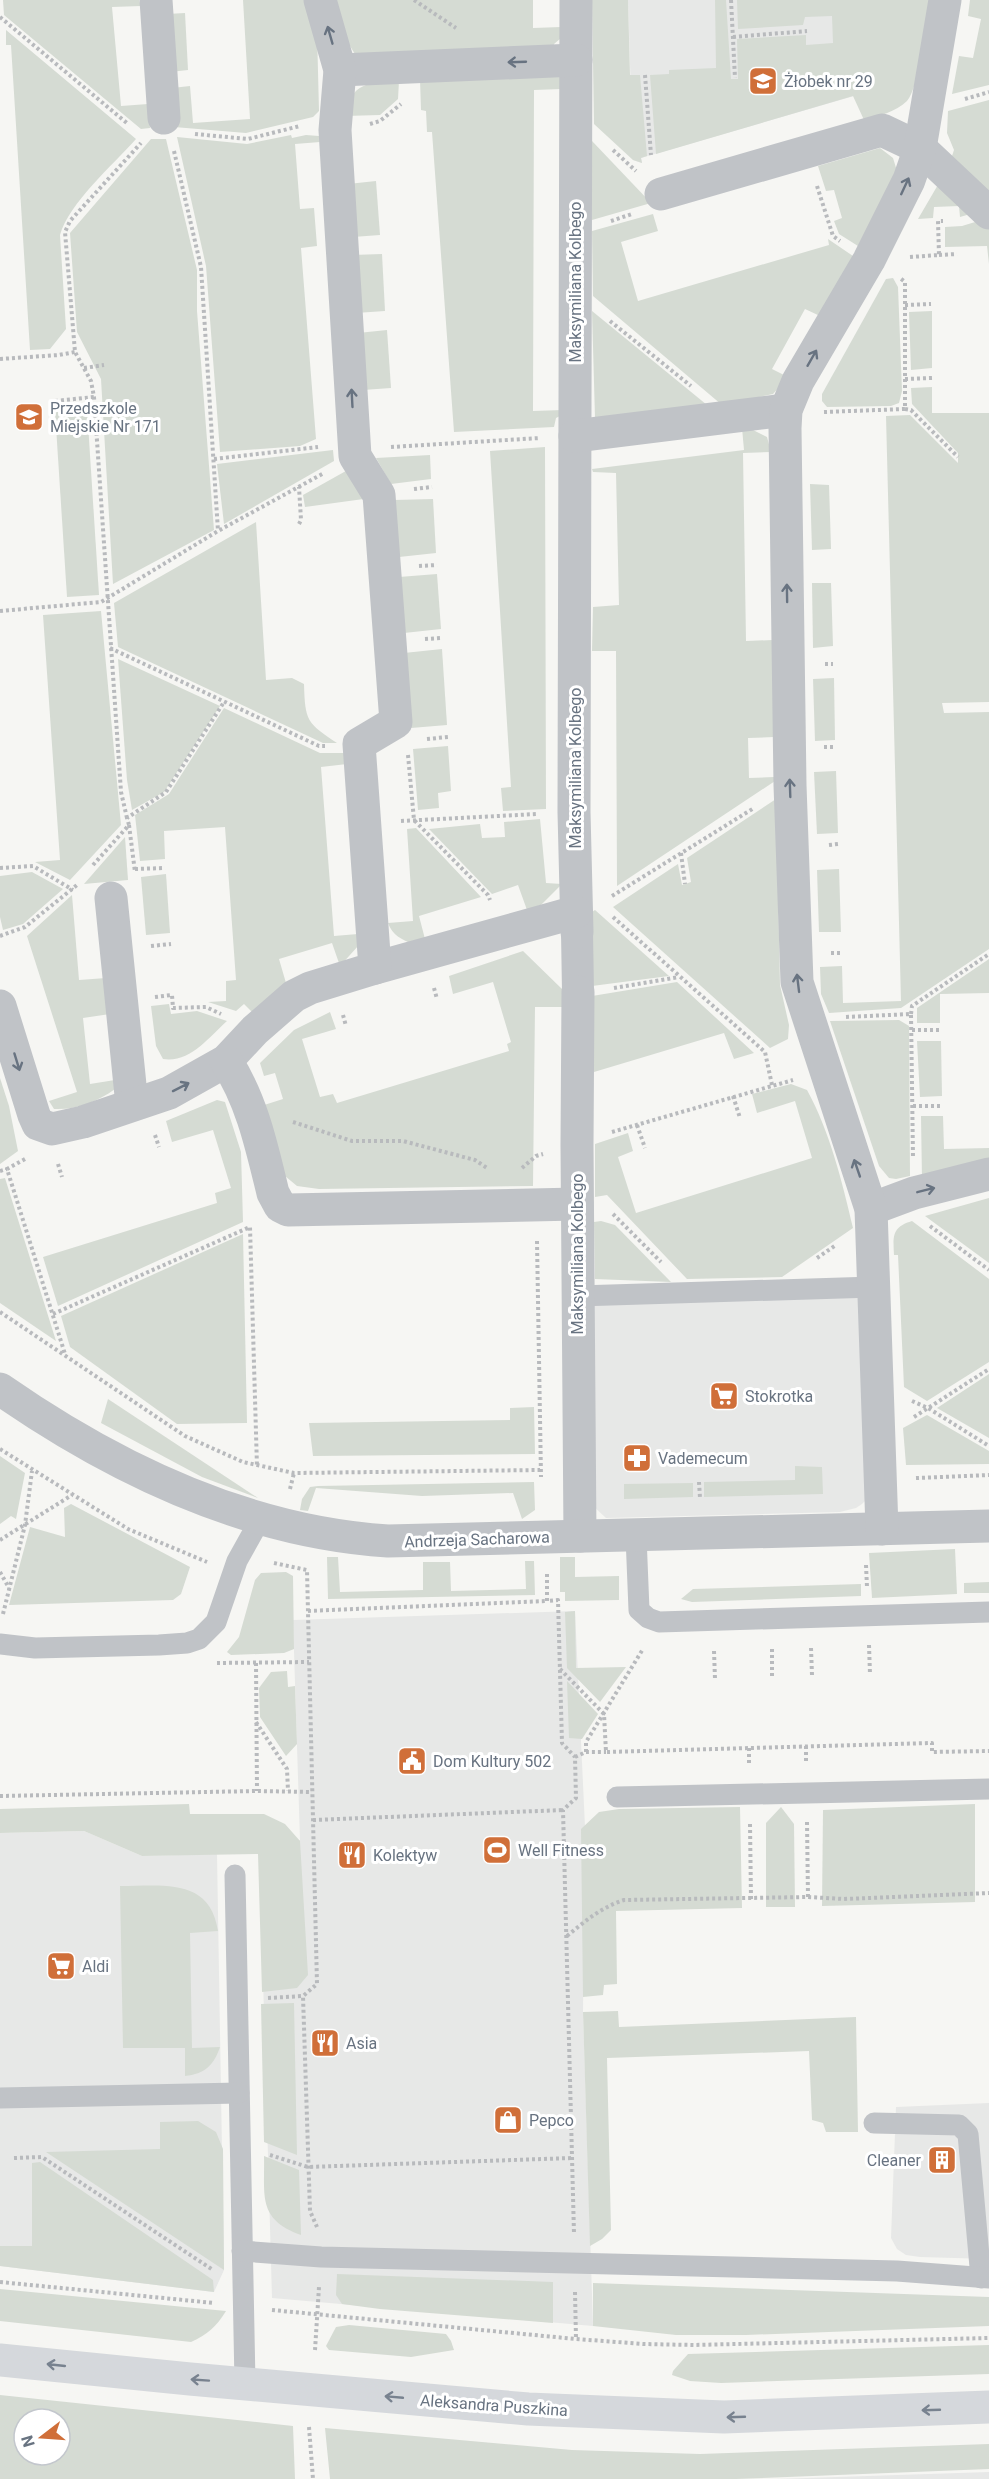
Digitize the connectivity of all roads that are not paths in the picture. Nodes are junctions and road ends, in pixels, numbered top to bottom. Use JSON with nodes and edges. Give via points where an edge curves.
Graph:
{"nodes":[{"id":1,"x":156,"y":0,"type":"edge"},
{"id":2,"x":320,"y":0,"type":"edge"},
{"id":3,"x":576,"y":0,"type":"edge"},
{"id":4,"x":945,"y":0,"type":"edge"},
{"id":5,"x":576,"y":60,"type":"junction"},
{"id":6,"x":340,"y":70,"type":"junction"},
{"id":7,"x":164,"y":118,"type":"road end"},
{"id":8,"x":920,"y":148,"type":"junction"},
{"id":9,"x":661,"y":194,"type":"road end"},
{"id":10,"x":988,"y":212,"type":"edge"},
{"id":11,"x":802,"y":411,"type":"junction"},
{"id":12,"x":575,"y":436,"type":"junction"},
{"id":13,"x":111,"y":898,"type":"dead end"},
{"id":14,"x":584,"y":916,"type":"junction"},
{"id":15,"x":363,"y":972,"type":"junction"},
{"id":16,"x":578,"y":992,"type":"joint"},
{"id":17,"x":0,"y":1006,"type":"edge"},
{"id":18,"x":226,"y":1061,"type":"junction"},
{"id":19,"x":132,"y":1105,"type":"junction"},
{"id":20,"x":989,"y":1174,"type":"edge"},
{"id":21,"x":577,"y":1204,"type":"junction"},
{"id":22,"x":871,"y":1209,"type":"junction"},
{"id":23,"x":874,"y":1287,"type":"junction"},
{"id":24,"x":578,"y":1296,"type":"junction"},
{"id":25,"x":0,"y":1389,"type":"edge"},
{"id":26,"x":261,"y":1518,"type":"junction"},
{"id":27,"x":989,"y":1527,"type":"edge"},
{"id":28,"x":882,"y":1529,"type":"junction"},
{"id":29,"x":580,"y":1536,"type":"junction"},
{"id":30,"x":636,"y":1536,"type":"junction"},
{"id":31,"x":989,"y":1612,"type":"edge"},
{"id":32,"x":0,"y":1644,"type":"edge"},
{"id":33,"x":989,"y":1789,"type":"edge"},
{"id":34,"x":617,"y":1797,"type":"dead end"},
{"id":35,"x":235,"y":1875,"type":"dead end"},
{"id":36,"x":239,"y":2093,"type":"junction"},
{"id":37,"x":0,"y":2098,"type":"edge"},
{"id":38,"x":874,"y":2123,"type":"dead end"},
{"id":39,"x":242,"y":2251,"type":"junction"},
{"id":40,"x":985,"y":2278,"type":"edge"},
{"id":41,"x":0,"y":2360,"type":"edge"},
{"id":42,"x":245,"y":2383,"type":"junction"},
{"id":43,"x":989,"y":2407,"type":"edge"}],
"edges":[{"from":1,"to":7,"type":"street"},
{"from":6,"to":2,"type":"street","one_way":true},
{"from":3,"to":5,"type":"street","name":"Maksymiliana Kolbego"},
{"from":4,"to":8,"type":"street"},
{"from":5,"to":6,"type":"street","one_way":true},
{"from":5,"to":12,"type":"street","name":"Maksymiliana Kolbego"},
{"from":15,"to":6,"type":"street","one_way":true,"via":[[363,824],[358,744],[396,722],[379,495],[355,449],[335,130]]},
{"from":8,"to":9,"type":"street","via":[[882,130]]},
{"from":8,"to":10,"type":"street"},
{"from":11,"to":8,"type":"street","one_way":true,"via":[[798,381],[869,260],[909,180]]},
{"from":11,"to":12,"type":"street"},
{"from":22,"to":11,"type":"street","one_way":true,"via":[[796,982],[790,785]]},
{"from":12,"to":14,"type":"street","name":"Maksymiliana Kolbego","via":[[574,812]]},
{"from":13,"to":19,"type":"street"},
{"from":14,"to":15,"type":"street"},
{"from":14,"to":16,"type":"street","name":"Maksymiliana Kolbego"},
{"from":15,"to":18,"type":"street","via":[[294,996]]},
{"from":16,"to":21,"type":"street","name":"Maksymiliana Kolbego"},
{"from":17,"to":19,"type":"street","one_way":true,"via":[[38,1124],[52,1129]]},
{"from":19,"to":18,"type":"street","one_way":true,"via":[[169,1093]]},
{"from":18,"to":21,"type":"street","via":[[244,1093],[273,1193],[280,1206],[288,1210]]},
{"from":22,"to":20,"type":"street","one_way":true,"via":[[914,1193]]},
{"from":21,"to":24,"type":"street","name":"Maksymiliana Kolbego"},
{"from":22,"to":23,"type":"street"},
{"from":23,"to":24,"type":"lane"},
{"from":23,"to":28,"type":"street"},
{"from":24,"to":29,"type":"street","name":"Maksymiliana Kolbego"},
{"from":25,"to":26,"type":"street","name":"Andrzeja Sacharowa","via":[[132,1468],[220,1507]]},
{"from":26,"to":29,"type":"street","name":"Andrzeja Sacharowa","via":[[305,1531],[372,1540]]},
{"from":26,"to":32,"type":"lane","via":[[233,1570],[216,1622],[199,1638],[159,1646],[35,1648]]},
{"from":27,"to":28,"type":"street","name":"Andrzeja Sacharowa"},
{"from":28,"to":30,"type":"street","name":"Andrzeja Sacharowa"},
{"from":29,"to":30,"type":"street","name":"Andrzeja Sacharowa"},
{"from":30,"to":31,"type":"lane","via":[[639,1610],[659,1622]]},
{"from":33,"to":34,"type":"lane"},
{"from":35,"to":36,"type":"lane"},
{"from":36,"to":37,"type":"lane"},
{"from":36,"to":39,"type":"lane"},
{"from":38,"to":40,"type":"lane","via":[[959,2124],[968,2134]]},
{"from":39,"to":40,"type":"lane","via":[[321,2257],[897,2271]]},
{"from":39,"to":42,"type":"lane"},
{"from":42,"to":41,"type":"main road","name":"Aleksandra Puszkina","one_way":true},
{"from":43,"to":42,"type":"main road","name":"Aleksandra Puszkina","one_way":true,"via":[[724,2417],[528,2409]]}]}
